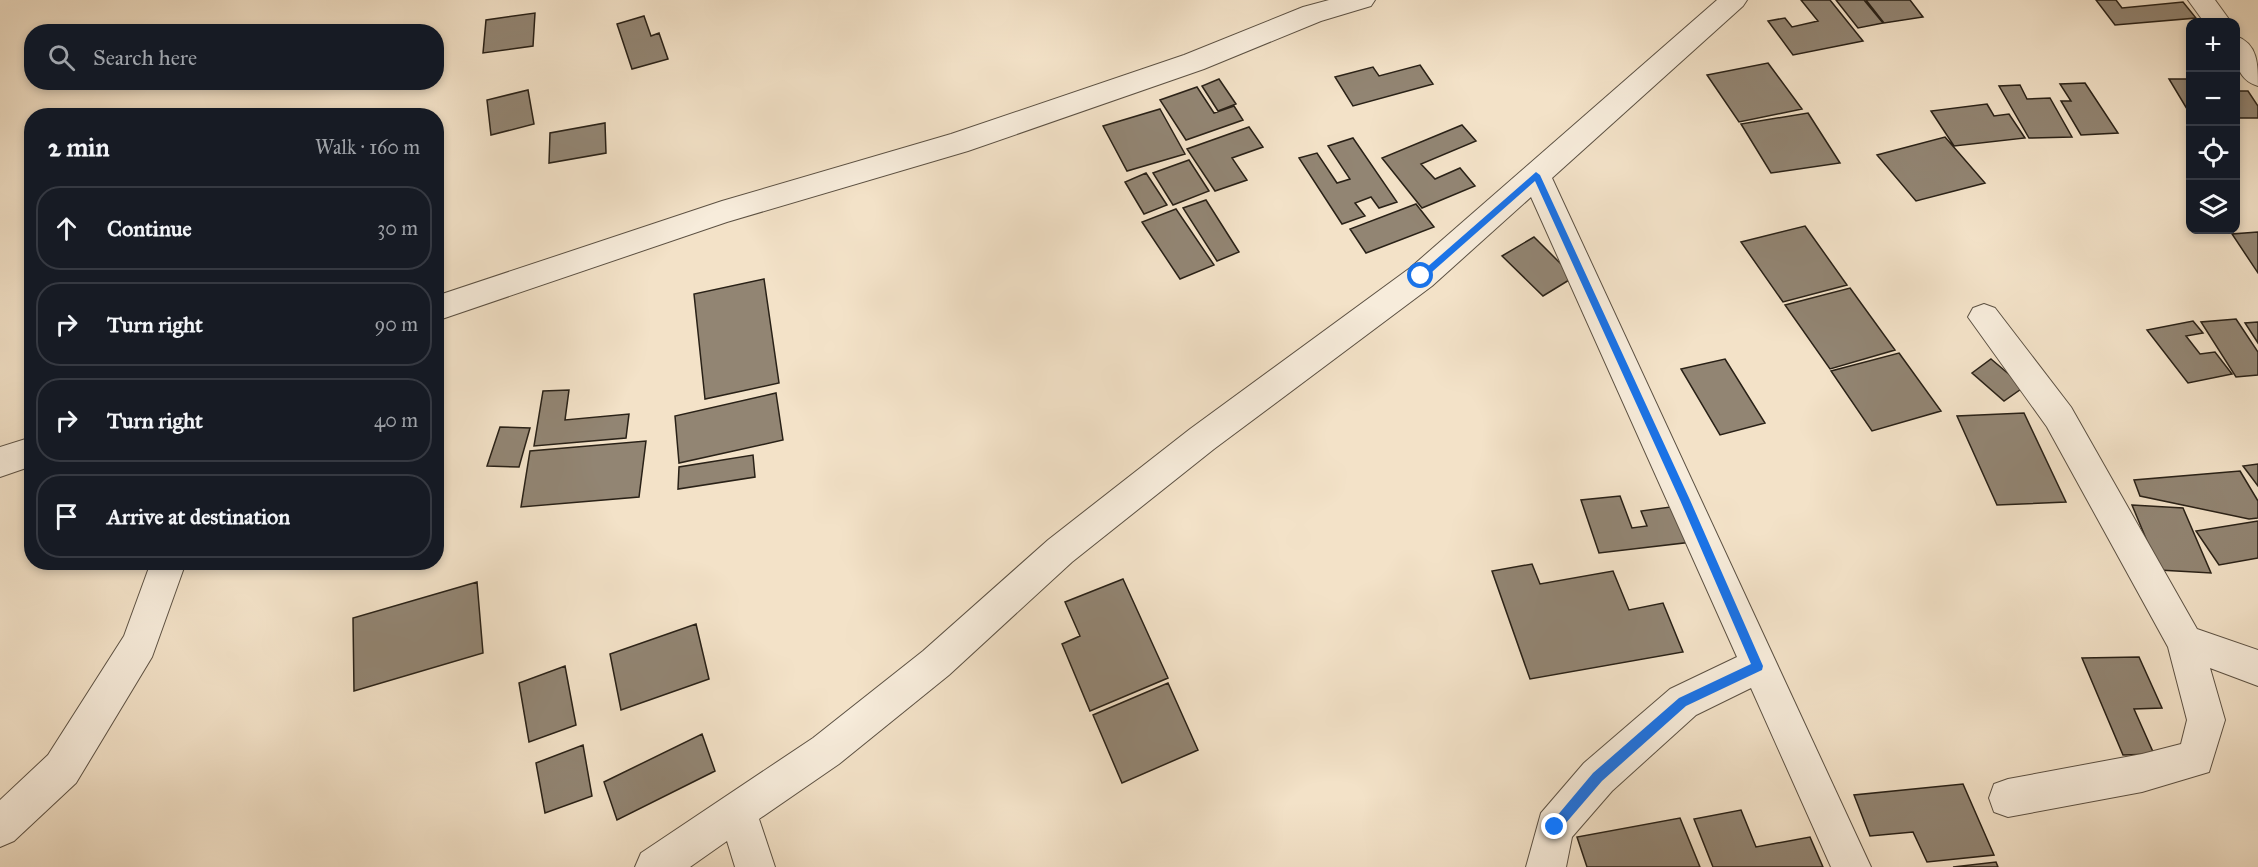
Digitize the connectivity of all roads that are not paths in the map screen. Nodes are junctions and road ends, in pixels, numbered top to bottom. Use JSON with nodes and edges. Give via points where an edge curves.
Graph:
{"nodes":[{"id":1,"x":1362,"y":0,"type":"edge"},
{"id":2,"x":1734,"y":0,"type":"edge"},
{"id":3,"x":2201,"y":0,"type":"edge"},
{"id":4,"x":2215,"y":18,"type":"edge"},
{"id":5,"x":2240,"y":53,"type":"edge"},
{"id":6,"x":2258,"y":76,"type":"edge"},
{"id":7,"x":1536,"y":175,"type":"junction"},
{"id":8,"x":444,"y":306,"type":"edge"},
{"id":9,"x":1984,"y":317,"type":"dead end"},
{"id":10,"x":24,"y":454,"type":"edge"},
{"id":11,"x":0,"y":462,"type":"edge"},
{"id":12,"x":166,"y":570,"type":"edge"},
{"id":13,"x":2185,"y":642,"type":"junction"},
{"id":14,"x":1758,"y":666,"type":"junction"},
{"id":15,"x":2258,"y":668,"type":"edge"},
{"id":16,"x":2008,"y":798,"type":"dead end"},
{"id":17,"x":737,"y":812,"type":"junction"},
{"id":18,"x":0,"y":827,"type":"edge"},
{"id":19,"x":655,"y":867,"type":"edge"},
{"id":20,"x":755,"y":867,"type":"edge"},
{"id":21,"x":1546,"y":867,"type":"edge"},
{"id":22,"x":1851,"y":867,"type":"edge"}],
"edges":[{"from":1,"to":8,"type":"street","via":[[1312,14],[1194,62],[958,143],[722,212]]},
{"from":2,"to":7,"type":"street"},
{"from":3,"to":4,"type":"street"},
{"from":5,"to":6,"type":"street"},
{"from":7,"to":14,"type":"street"},
{"from":7,"to":17,"type":"street","via":[[1421,276],[1202,439],[1059,552],[936,663],[836,743]]},
{"from":9,"to":13,"type":"street","via":[[2059,417]]},
{"from":10,"to":11,"type":"street"},
{"from":12,"to":18,"type":"street","via":[[139,645],[62,769]]},
{"from":13,"to":15,"type":"street"},
{"from":13,"to":16,"type":"street","via":[[2206,720],[2196,759]]},
{"from":14,"to":21,"type":"street","via":[[1683,702],[1598,777],[1555,827]]},
{"from":14,"to":22,"type":"street"},
{"from":17,"to":19,"type":"street"},
{"from":17,"to":20,"type":"street"}]}
